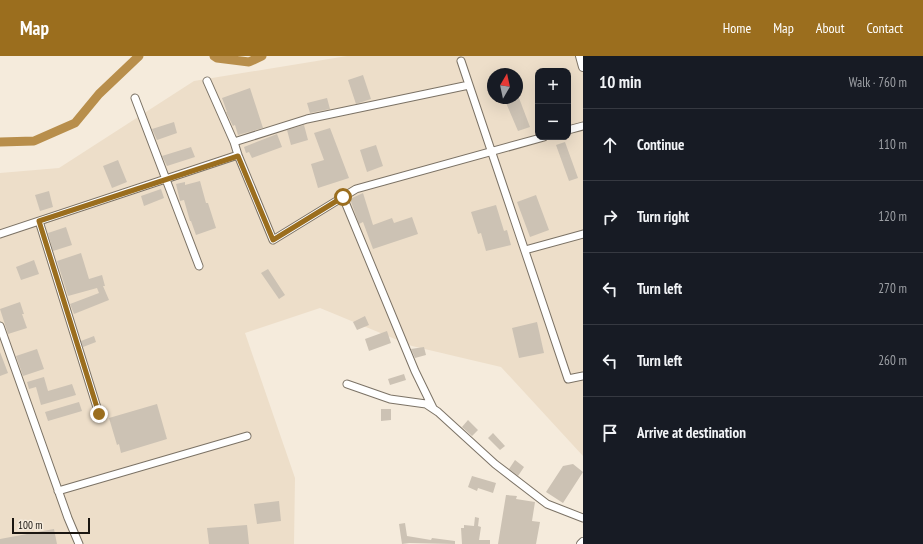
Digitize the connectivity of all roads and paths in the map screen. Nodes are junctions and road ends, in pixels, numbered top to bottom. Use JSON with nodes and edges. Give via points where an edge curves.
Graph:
{"nodes":[{"id":1,"x":580,"y":56,"type":"edge"},
{"id":2,"x":461,"y":61,"type":"dead end"},
{"id":3,"x":583,"y":67,"type":"edge"},
{"id":4,"x":207,"y":81,"type":"dead end"},
{"id":5,"x":469,"y":85,"type":"junction"},
{"id":6,"x":135,"y":98,"type":"dead end"},
{"id":7,"x":583,"y":126,"type":"edge"},
{"id":8,"x":571,"y":129,"type":"edge"},
{"id":9,"x":535,"y":139,"type":"edge"},
{"id":10,"x":234,"y":142,"type":"junction"},
{"id":11,"x":491,"y":151,"type":"junction"},
{"id":12,"x":238,"y":156,"type":"junction"},
{"id":13,"x":166,"y":179,"type":"junction"},
{"id":14,"x":343,"y":197,"type":"junction"},
{"id":15,"x":39,"y":221,"type":"junction"},
{"id":16,"x":0,"y":234,"type":"edge"},
{"id":17,"x":583,"y":234,"type":"edge"},
{"id":18,"x":525,"y":250,"type":"junction"},
{"id":19,"x":199,"y":266,"type":"dead end"},
{"id":20,"x":0,"y":326,"type":"edge"},
{"id":21,"x":583,"y":376,"type":"edge"},
{"id":22,"x":347,"y":384,"type":"dead end"},
{"id":23,"x":433,"y":408,"type":"junction"},
{"id":24,"x":99,"y":414,"type":"dead end"},
{"id":25,"x":247,"y":436,"type":"dead end"},
{"id":26,"x":58,"y":491,"type":"junction"},
{"id":27,"x":583,"y":518,"type":"edge"},
{"id":28,"x":583,"y":542,"type":"edge"},
{"id":29,"x":79,"y":544,"type":"edge"},
{"id":30,"x":581,"y":544,"type":"edge"}],
"edges":[{"from":1,"to":3,"type":"main road"},
{"from":2,"to":5,"type":"street"},
{"from":4,"to":10,"type":"street"},
{"from":5,"to":10,"type":"street","via":[[307,119]]},
{"from":5,"to":11,"type":"street"},
{"from":6,"to":13,"type":"street"},
{"from":7,"to":8,"type":"street"},
{"from":9,"to":11,"type":"street"},
{"from":10,"to":12,"type":"street"},
{"from":11,"to":14,"type":"street","via":[[356,189]]},
{"from":11,"to":18,"type":"street"},
{"from":12,"to":13,"type":"street"},
{"from":12,"to":14,"type":"street","via":[[273,240]]},
{"from":13,"to":15,"type":"street"},
{"from":13,"to":19,"type":"street"},
{"from":14,"to":23,"type":"street","via":[[415,371]]},
{"from":15,"to":16,"type":"street"},
{"from":15,"to":24,"type":"street"},
{"from":17,"to":18,"type":"street"},
{"from":18,"to":21,"type":"street","via":[[568,379]]},
{"from":20,"to":26,"type":"street"},
{"from":22,"to":23,"type":"street","via":[[390,399],[426,404]]},
{"from":23,"to":27,"type":"street","via":[[495,464],[547,504]]},
{"from":25,"to":26,"type":"street"},
{"from":26,"to":29,"type":"street"},
{"from":28,"to":30,"type":"main road"}]}
